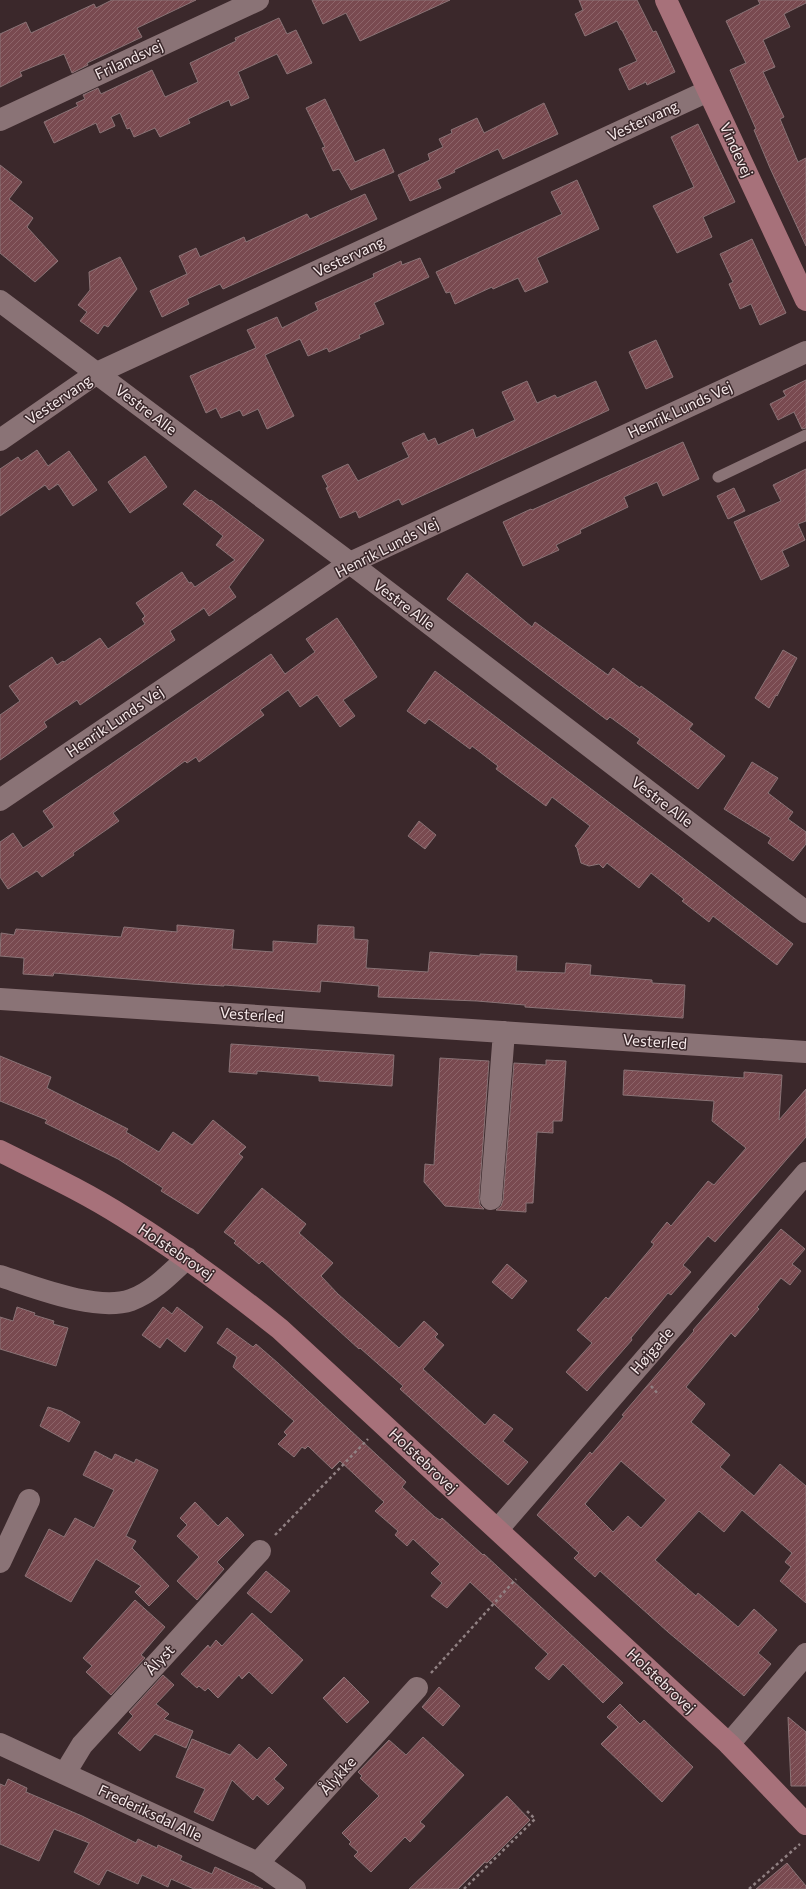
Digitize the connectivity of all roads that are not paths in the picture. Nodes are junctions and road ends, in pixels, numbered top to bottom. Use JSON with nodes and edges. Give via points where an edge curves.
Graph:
{"nodes":[{"id":1,"x":258,"y":0,"type":"edge"},
{"id":2,"x":666,"y":0,"type":"edge"},
{"id":3,"x":708,"y":91,"type":"junction"},
{"id":4,"x":0,"y":120,"type":"edge"},
{"id":5,"x":806,"y":300,"type":"edge"},
{"id":6,"x":0,"y":301,"type":"edge"},
{"id":7,"x":806,"y":352,"type":"edge"},
{"id":8,"x":97,"y":373,"type":"junction"},
{"id":9,"x":806,"y":435,"type":"edge"},
{"id":10,"x":0,"y":440,"type":"edge"},
{"id":11,"x":718,"y":477,"type":"dead end"},
{"id":12,"x":350,"y":564,"type":"junction"},
{"id":13,"x":0,"y":800,"type":"edge"},
{"id":14,"x":806,"y":912,"type":"edge"},
{"id":15,"x":0,"y":999,"type":"edge"},
{"id":16,"x":504,"y":1032,"type":"junction"},
{"id":17,"x":806,"y":1052,"type":"edge"},
{"id":18,"x":0,"y":1151,"type":"edge"},
{"id":19,"x":806,"y":1173,"type":"edge"},
{"id":20,"x":491,"y":1199,"type":"dead end"},
{"id":21,"x":187,"y":1258,"type":"junction"},
{"id":22,"x":0,"y":1276,"type":"edge"},
{"id":23,"x":29,"y":1500,"type":"dead end"},
{"id":24,"x":498,"y":1529,"type":"junction"},
{"id":25,"x":260,"y":1551,"type":"road end"},
{"id":26,"x":0,"y":1562,"type":"edge"},
{"id":27,"x":806,"y":1654,"type":"edge"},
{"id":28,"x":417,"y":1688,"type":"road end"},
{"id":29,"x":0,"y":1744,"type":"edge"},
{"id":30,"x":729,"y":1744,"type":"junction"},
{"id":31,"x":65,"y":1773,"type":"junction"},
{"id":32,"x":806,"y":1824,"type":"edge"},
{"id":33,"x":258,"y":1863,"type":"junction"},
{"id":34,"x":295,"y":1889,"type":"edge"}],
"edges":[{"from":1,"to":4,"type":"street","name":"Frilandsvej"},
{"from":2,"to":3,"type":"street","name":"Vindevej"},
{"from":3,"to":5,"type":"street","name":"Vindevej"},
{"from":3,"to":8,"type":"street","name":"Vestervang"},
{"from":6,"to":8,"type":"street","name":"Vestre Alle"},
{"from":7,"to":12,"type":"street","name":"Henrik Lunds Vej"},
{"from":8,"to":10,"type":"street","name":"Vestervang"},
{"from":8,"to":12,"type":"street","name":"Vestre Alle"},
{"from":9,"to":11,"type":"lane"},
{"from":12,"to":13,"type":"street","name":"Henrik Lunds Vej"},
{"from":12,"to":14,"type":"street","name":"Vestre Alle"},
{"from":15,"to":16,"type":"street","name":"Vesterled"},
{"from":16,"to":17,"type":"street","name":"Vesterled"},
{"from":16,"to":20,"type":"street"},
{"from":18,"to":21,"type":"street","name":"Holstebrovej","via":[[124,1216]]},
{"from":19,"to":24,"type":"street","name":"Højgade"},
{"from":21,"to":22,"type":"street","via":[[154,1288],[130,1300],[106,1304],[81,1300]]},
{"from":21,"to":24,"type":"street","name":"Holstebrovej","via":[[280,1329]]},
{"from":23,"to":26,"type":"street"},
{"from":24,"to":30,"type":"street","name":"Holstebrovej"},
{"from":25,"to":31,"type":"street","name":"Ålyst","via":[[82,1745]]},
{"from":27,"to":30,"type":"street"},
{"from":28,"to":33,"type":"street","name":"Ålykke"},
{"from":29,"to":31,"type":"street","name":"Frederiksdal Alle"},
{"from":30,"to":32,"type":"street","name":"Holstebrovej"},
{"from":31,"to":33,"type":"street","name":"Frederiksdal Alle"},
{"from":33,"to":34,"type":"street","name":"Frederiksdal Alle"}]}
